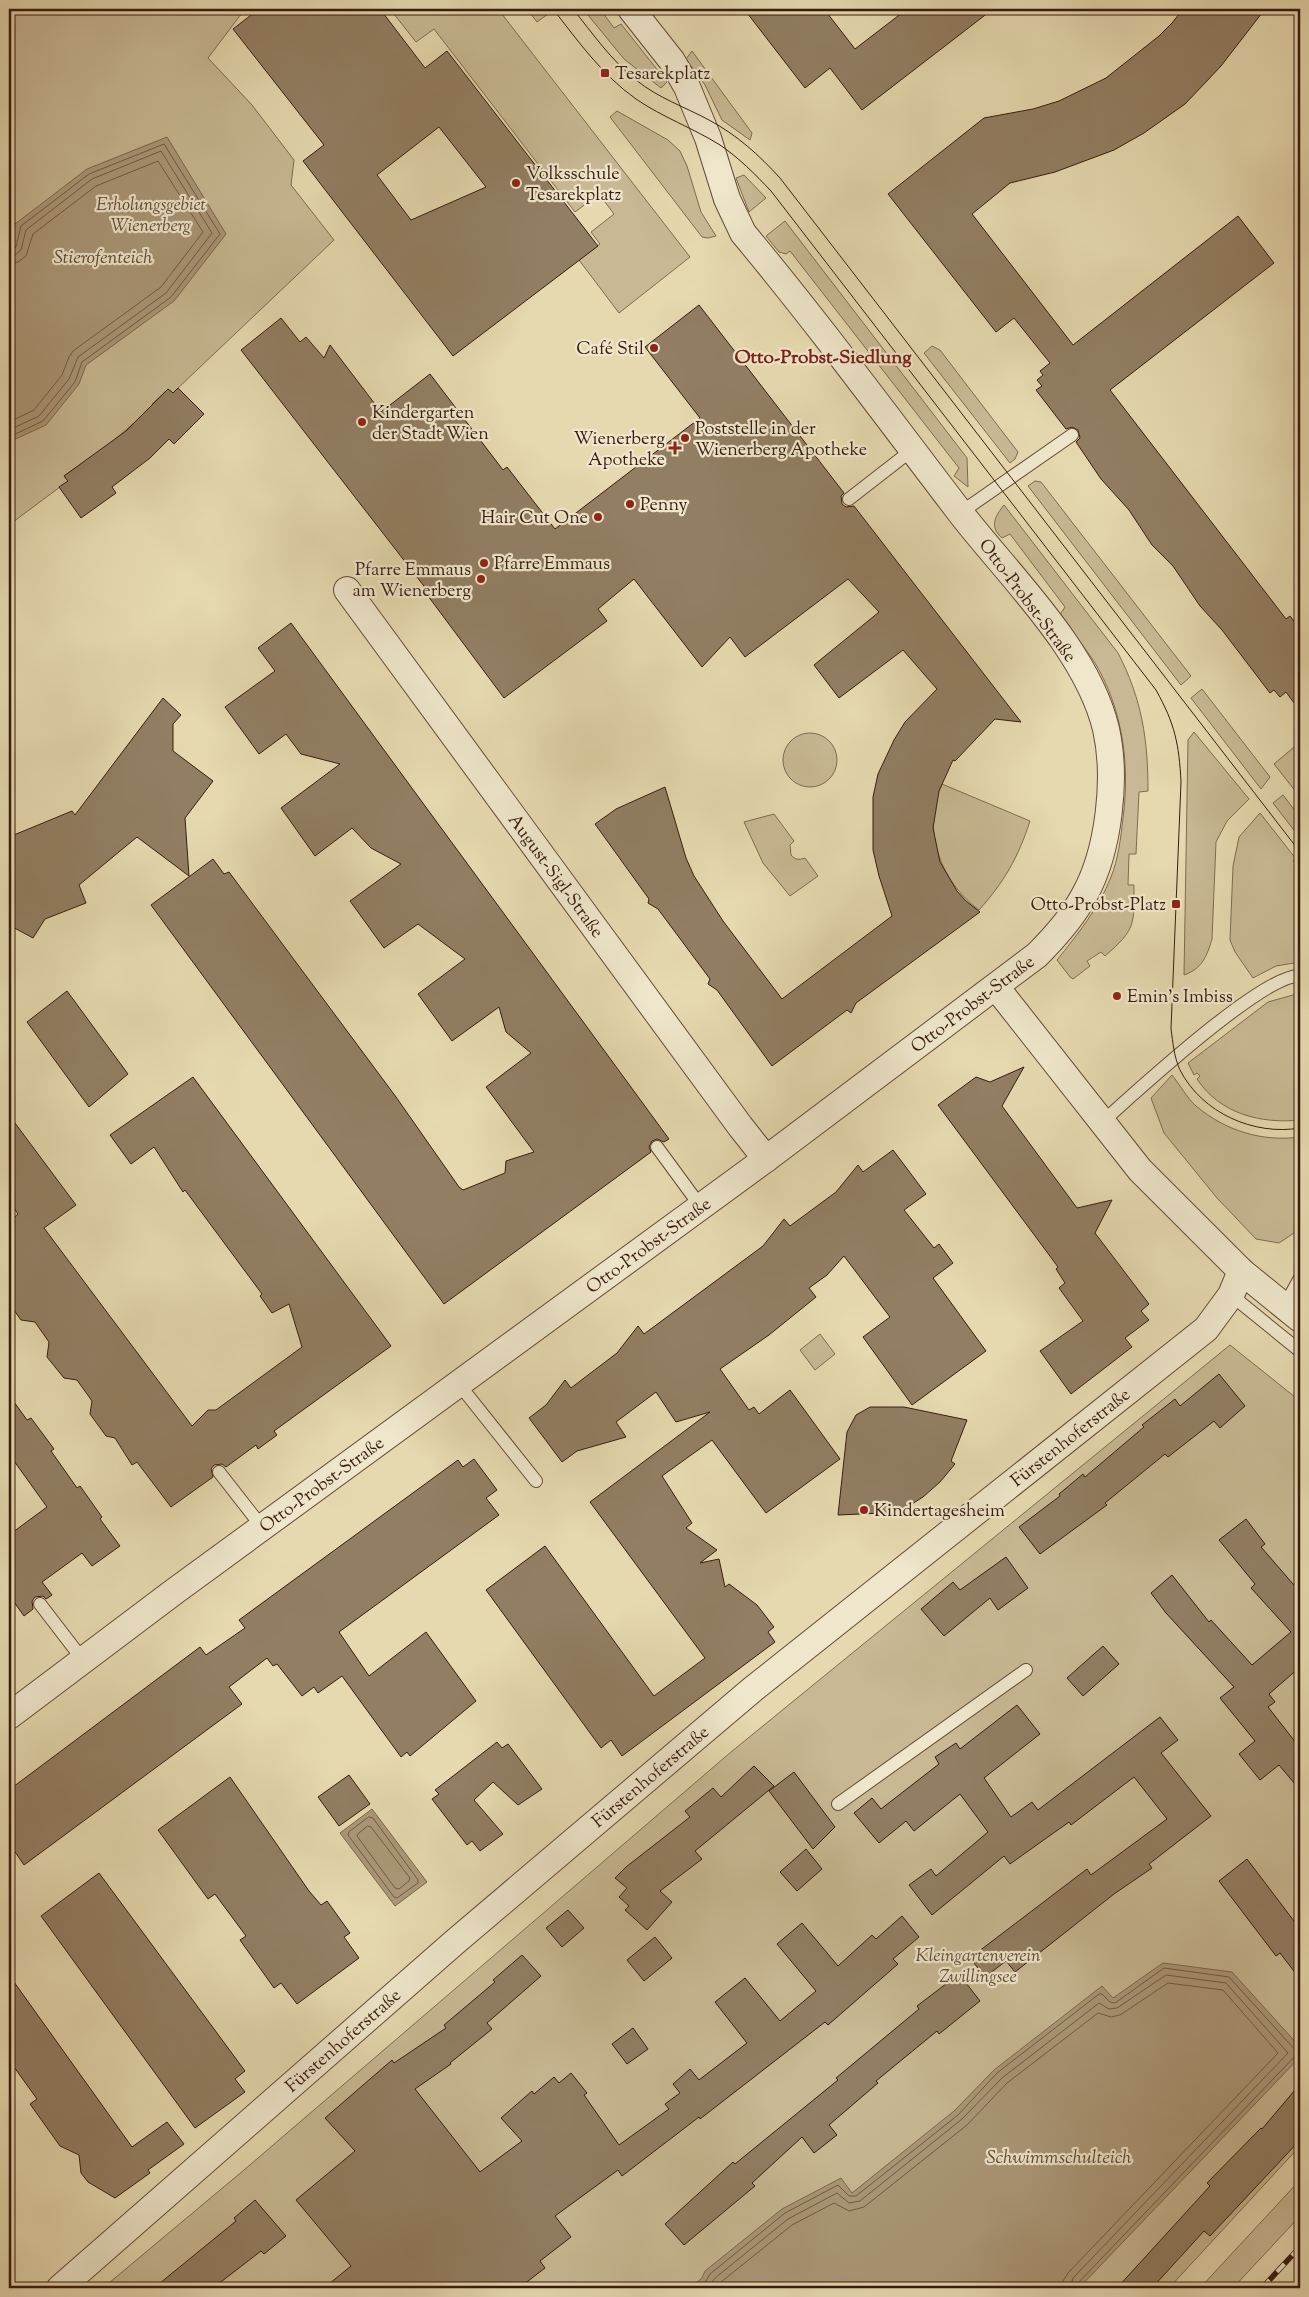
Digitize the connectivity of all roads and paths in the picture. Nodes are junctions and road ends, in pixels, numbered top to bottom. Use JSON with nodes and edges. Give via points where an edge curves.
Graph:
{"nodes":[{"id":1,"x":632,"y":9,"type":"edge"},
{"id":2,"x":1072,"y":435,"type":"dead end"},
{"id":3,"x":912,"y":450,"type":"junction"},
{"id":4,"x":849,"y":499,"type":"dead end"},
{"id":5,"x":960,"y":513,"type":"junction"},
{"id":6,"x":347,"y":590,"type":"dead end"},
{"id":7,"x":1300,"y":976,"type":"edge"},
{"id":8,"x":996,"y":987,"type":"junction"},
{"id":9,"x":1102,"y":1123,"type":"junction"},
{"id":10,"x":657,"y":1147,"type":"dead end"},
{"id":11,"x":766,"y":1159,"type":"junction"},
{"id":12,"x":701,"y":1207,"type":"junction"},
{"id":13,"x":1241,"y":1271,"type":"junction"},
{"id":14,"x":1300,"y":1278,"type":"edge"},
{"id":15,"x":1231,"y":1295,"type":"junction"},
{"id":16,"x":1292,"y":1313,"type":"edge"},
{"id":17,"x":1300,"y":1351,"type":"edge"},
{"id":18,"x":458,"y":1383,"type":"junction"},
{"id":19,"x":219,"y":1472,"type":"dead end"},
{"id":20,"x":536,"y":1481,"type":"dead end"},
{"id":21,"x":262,"y":1527,"type":"junction"},
{"id":22,"x":40,"y":1604,"type":"dead end"},
{"id":23,"x":83,"y":1660,"type":"junction"},
{"id":24,"x":1026,"y":1670,"type":"dead end"},
{"id":25,"x":9,"y":1716,"type":"edge"},
{"id":26,"x":838,"y":1804,"type":"dead end"},
{"id":27,"x":60,"y":2288,"type":"edge"}],
"edges":[{"from":1,"to":3,"type":"street","name":"Otto-Probst-Straße","via":[[687,86],[708,138],[727,200],[743,233]]},
{"from":2,"to":5,"type":"lane"},
{"from":3,"to":4,"type":"lane"},
{"from":3,"to":5,"type":"street","name":"Otto-Probst-Straße"},
{"from":5,"to":8,"type":"street","name":"Otto-Probst-Straße","via":[[1072,655],[1099,706],[1110,758],[1110,798],[1104,841],[1086,893],[1047,945]]},
{"from":6,"to":11,"type":"street","name":"August-Sigl-Straße","via":[[552,873]]},
{"from":7,"to":9,"type":"lane","via":[[1292,975],[1267,987],[1154,1075]]},
{"from":8,"to":9,"type":"street"},
{"from":8,"to":11,"type":"street","name":"Otto-Probst-Straße"},
{"from":9,"to":13,"type":"street","via":[[1140,1170]]},
{"from":10,"to":12,"type":"lane"},
{"from":11,"to":12,"type":"street","name":"Otto-Probst-Straße"},
{"from":12,"to":18,"type":"street","name":"Otto-Probst-Straße"},
{"from":13,"to":15,"type":"street","name":"Fürstenhoferstraße"},
{"from":13,"to":16,"type":"street"},
{"from":14,"to":16,"type":"lane"},
{"from":15,"to":17,"type":"lane"},
{"from":15,"to":27,"type":"street","name":"Fürstenhoferstraße","via":[[1206,1329],[753,1689],[595,1822]]},
{"from":18,"to":20,"type":"lane"},
{"from":18,"to":21,"type":"street","name":"Otto-Probst-Straße"},
{"from":19,"to":21,"type":"lane"},
{"from":21,"to":23,"type":"street","name":"Otto-Probst-Straße"},
{"from":22,"to":23,"type":"lane"},
{"from":23,"to":25,"type":"street","name":"Otto-Probst-Straße"},
{"from":24,"to":26,"type":"lane"}]}
